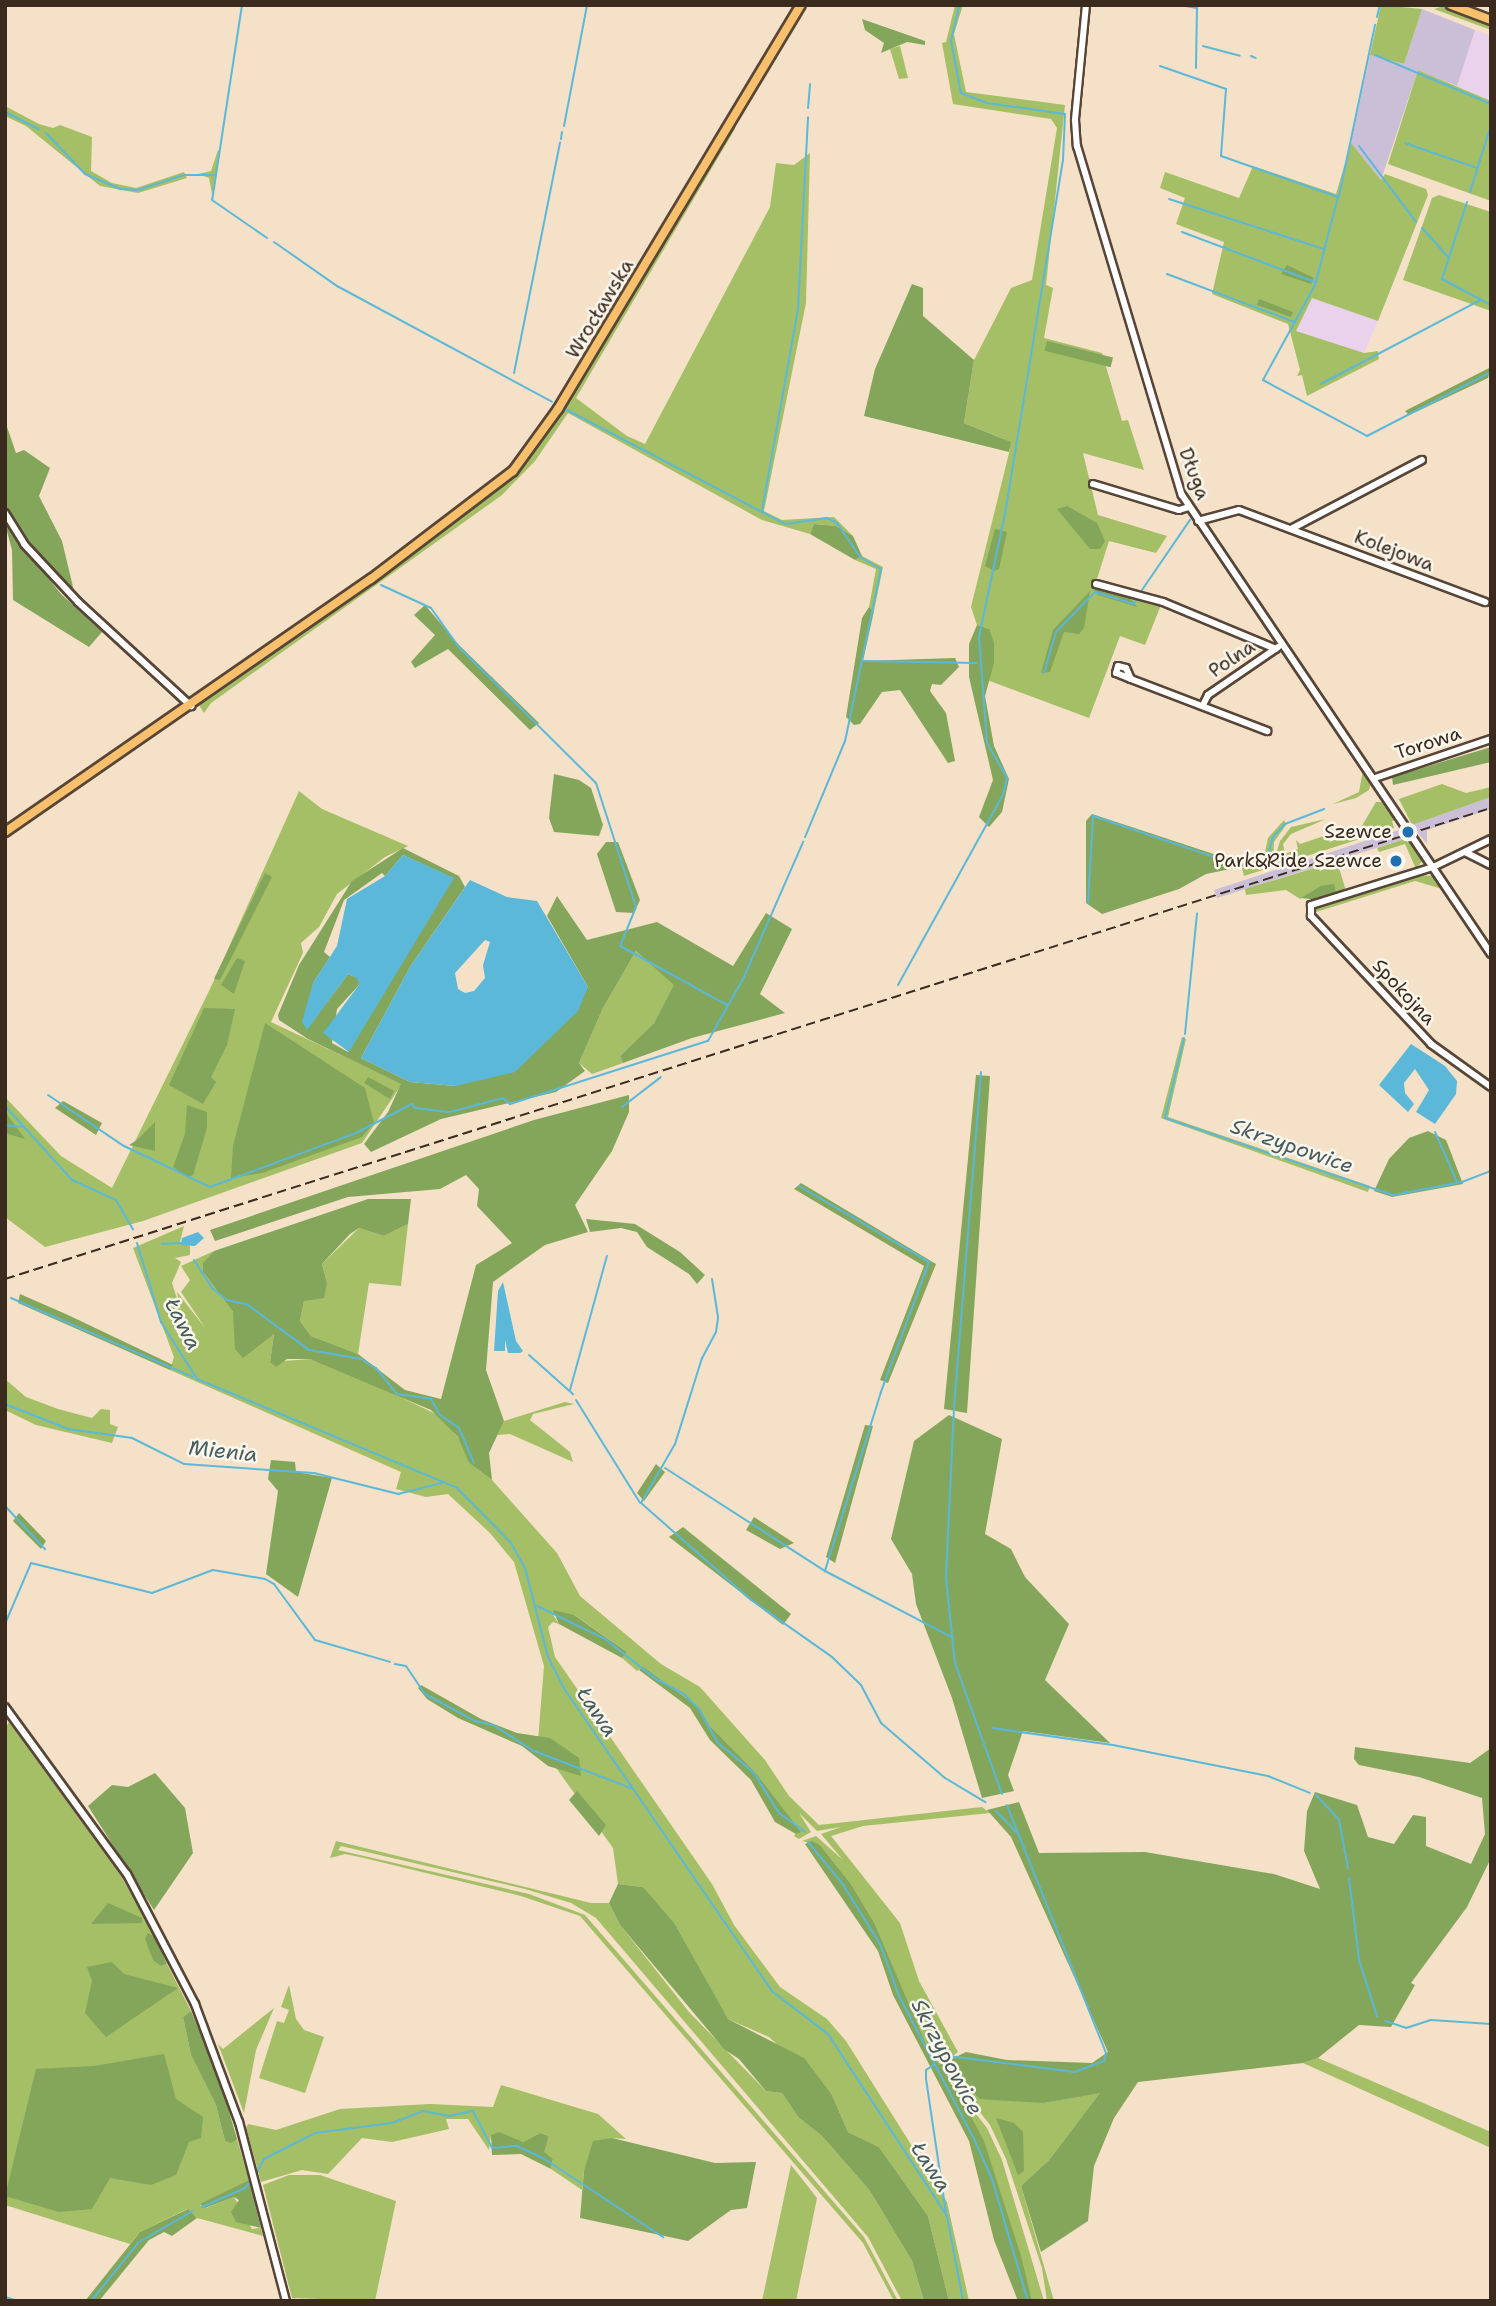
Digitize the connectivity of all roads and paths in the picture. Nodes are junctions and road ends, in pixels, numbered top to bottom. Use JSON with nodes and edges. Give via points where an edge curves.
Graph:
{"nodes":[{"id":1,"x":801,"y":5,"type":"edge"},
{"id":2,"x":1086,"y":5,"type":"edge"},
{"id":3,"x":1451,"y":5,"type":"edge"},
{"id":4,"x":1491,"y":20,"type":"edge"},
{"id":5,"x":1422,"y":460,"type":"dead end"},
{"id":6,"x":1093,"y":484,"type":"dead end"},
{"id":7,"x":1189,"y":507,"type":"junction"},
{"id":8,"x":5,"y":513,"type":"edge"},
{"id":9,"x":1198,"y":522,"type":"junction"},
{"id":10,"x":1291,"y":529,"type":"junction"},
{"id":11,"x":1096,"y":584,"type":"dead end"},
{"id":12,"x":1485,"y":602,"type":"dead end"},
{"id":13,"x":1283,"y":644,"type":"junction"},
{"id":14,"x":1276,"y":649,"type":"junction"},
{"id":15,"x":1131,"y":679,"type":"dead end"},
{"id":16,"x":1203,"y":705,"type":"junction"},
{"id":17,"x":191,"y":706,"type":"junction"},
{"id":18,"x":1267,"y":731,"type":"dead end"},
{"id":19,"x":1491,"y":739,"type":"edge"},
{"id":20,"x":1375,"y":778,"type":"junction"},
{"id":21,"x":5,"y":832,"type":"edge"},
{"id":22,"x":1491,"y":839,"type":"edge"},
{"id":23,"x":1465,"y":852,"type":"junction"},
{"id":24,"x":1491,"y":865,"type":"edge"},
{"id":25,"x":1433,"y":867,"type":"junction"},
{"id":26,"x":1491,"y":954,"type":"edge"},
{"id":27,"x":1491,"y":1087,"type":"edge"},
{"id":28,"x":5,"y":1707,"type":"edge"},
{"id":29,"x":286,"y":2301,"type":"edge"}],
"edges":[{"from":1,"to":17,"type":"main road","name":"Wrocławska","via":[[531,451],[491,492]]},
{"from":2,"to":7,"type":"street","name":"Długa","via":[[1075,120],[1077,146]]},
{"from":3,"to":4,"type":"main road"},
{"from":5,"to":10,"type":"street"},
{"from":6,"to":7,"type":"street","via":[[1179,510]]},
{"from":7,"to":9,"type":"street","name":"Długa"},
{"from":8,"to":17,"type":"street","via":[[24,544],[78,602]]},
{"from":9,"to":10,"type":"street","name":"Kolejowa","via":[[1239,510]]},
{"from":9,"to":13,"type":"street","name":"Długa"},
{"from":10,"to":12,"type":"street","name":"Kolejowa"},
{"from":11,"to":14,"type":"street","via":[[1163,602]]},
{"from":13,"to":14,"type":"street","name":"Polna"},
{"from":13,"to":20,"type":"street","name":"Długa"},
{"from":14,"to":16,"type":"street","name":"Polna","via":[[1208,695]]},
{"from":15,"to":16,"type":"street","name":"Polna"},
{"from":16,"to":18,"type":"street","name":"Polna"},
{"from":17,"to":21,"type":"main road","name":"Wrocławska"},
{"from":19,"to":20,"type":"street","name":"Torowa"},
{"from":20,"to":25,"type":"street","name":"Długa"},
{"from":22,"to":23,"type":"street"},
{"from":23,"to":24,"type":"street"},
{"from":23,"to":25,"type":"street"},
{"from":25,"to":26,"type":"street","name":"Długa"},
{"from":25,"to":27,"type":"street","name":"Spokojna","via":[[1311,905],[1311,916],[1431,1044]]},
{"from":28,"to":29,"type":"street","via":[[127,1874],[160,1932],[224,2076]]}]}
